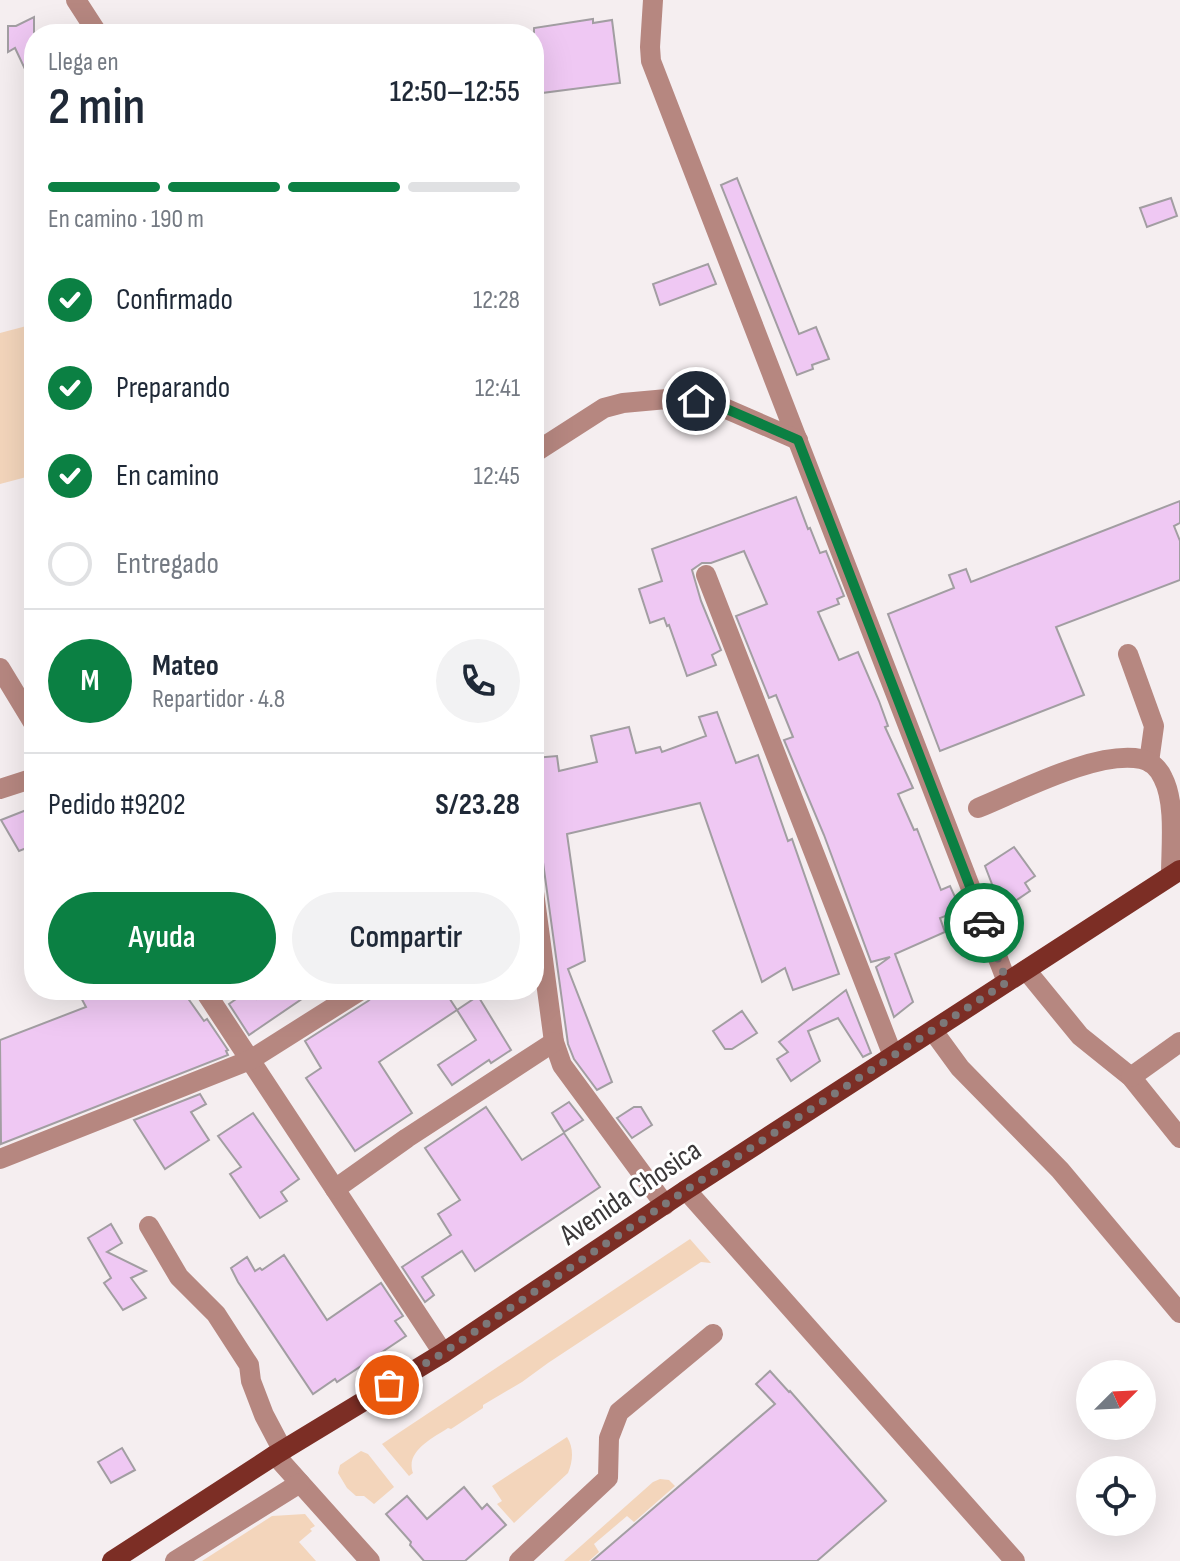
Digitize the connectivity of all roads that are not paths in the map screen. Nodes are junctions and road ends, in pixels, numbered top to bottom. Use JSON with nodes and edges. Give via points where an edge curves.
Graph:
{"nodes":[{"id":1,"x":76,"y":0,"type":"edge"},
{"id":2,"x":653,"y":0,"type":"edge"},
{"id":3,"x":92,"y":24,"type":"edge"},
{"id":4,"x":798,"y":440,"type":"junction"},
{"id":5,"x":544,"y":447,"type":"edge"},
{"id":6,"x":706,"y":575,"type":"dead end"},
{"id":7,"x":1128,"y":654,"type":"dead end"},
{"id":8,"x":0,"y":668,"type":"edge"},
{"id":9,"x":24,"y":708,"type":"edge"},
{"id":10,"x":1149,"y":762,"type":"junction"},
{"id":11,"x":24,"y":781,"type":"edge"},
{"id":12,"x":0,"y":789,"type":"edge"},
{"id":13,"x":978,"y":808,"type":"dead end"},
{"id":14,"x":1176,"y":872,"type":"edge"},
{"id":15,"x":544,"y":967,"type":"edge"},
{"id":16,"x":1026,"y":970,"type":"junction"},
{"id":17,"x":1007,"y":982,"type":"junction"},
{"id":18,"x":211,"y":1000,"type":"edge"},
{"id":19,"x":345,"y":1000,"type":"edge"},
{"id":20,"x":933,"y":1031,"type":"junction"},
{"id":21,"x":554,"y":1042,"type":"junction"},
{"id":22,"x":1180,"y":1042,"type":"edge"},
{"id":23,"x":893,"y":1056,"type":"junction"},
{"id":24,"x":250,"y":1060,"type":"junction"},
{"id":25,"x":1131,"y":1077,"type":"junction"},
{"id":26,"x":1180,"y":1138,"type":"edge"},
{"id":27,"x":0,"y":1159,"type":"edge"},
{"id":28,"x":335,"y":1189,"type":"junction"},
{"id":29,"x":686,"y":1190,"type":"junction"},
{"id":30,"x":665,"y":1205,"type":"junction"},
{"id":31,"x":149,"y":1226,"type":"dead end"},
{"id":32,"x":1180,"y":1313,"type":"edge"},
{"id":33,"x":713,"y":1334,"type":"dead end"},
{"id":34,"x":443,"y":1353,"type":"junction"},
{"id":35,"x":279,"y":1453,"type":"junction"},
{"id":36,"x":300,"y":1483,"type":"junction"},
{"id":37,"x":112,"y":1561,"type":"edge"},
{"id":38,"x":175,"y":1561,"type":"edge"},
{"id":39,"x":370,"y":1561,"type":"edge"},
{"id":40,"x":519,"y":1561,"type":"edge"},
{"id":41,"x":1015,"y":1561,"type":"edge"}],
"edges":[{"from":1,"to":3,"type":"street"},
{"from":2,"to":4,"type":"street","via":[[651,61]]},
{"from":4,"to":5,"type":"street","via":[[715,404],[678,398],[604,408]]},
{"from":4,"to":17,"type":"street"},
{"from":6,"to":23,"type":"street"},
{"from":7,"to":10,"type":"street","via":[[1154,726]]},
{"from":8,"to":9,"type":"street"},
{"from":10,"to":13,"type":"street","via":[[1103,759]]},
{"from":10,"to":14,"type":"street","via":[[1168,793]]},
{"from":11,"to":12,"type":"street"},
{"from":14,"to":16,"type":"main road","name":"Avenida Chosica"},
{"from":15,"to":21,"type":"street"},
{"from":16,"to":17,"type":"main road","name":"Avenida Chosica"},
{"from":16,"to":25,"type":"street","via":[[1080,1036]]},
{"from":17,"to":20,"type":"main road","name":"Avenida Chosica"},
{"from":18,"to":24,"type":"street"},
{"from":19,"to":24,"type":"street"},
{"from":20,"to":23,"type":"main road","name":"Avenida Chosica"},
{"from":20,"to":32,"type":"street","via":[[960,1068],[1060,1170]]},
{"from":21,"to":28,"type":"street"},
{"from":21,"to":30,"type":"street","via":[[562,1065]]},
{"from":22,"to":25,"type":"street"},
{"from":23,"to":29,"type":"main road","name":"Avenida Chosica"},
{"from":24,"to":27,"type":"street"},
{"from":24,"to":28,"type":"street"},
{"from":25,"to":26,"type":"street"},
{"from":28,"to":34,"type":"street"},
{"from":29,"to":30,"type":"main road","name":"Avenida Chosica"},
{"from":29,"to":41,"type":"street"},
{"from":30,"to":34,"type":"main road","name":"Avenida Chosica"},
{"from":31,"to":35,"type":"street","via":[[179,1277],[216,1314],[249,1365]]},
{"from":33,"to":40,"type":"street","via":[[619,1412],[609,1438],[608,1478]]},
{"from":34,"to":35,"type":"main road","name":"Avenida Chosica"},
{"from":35,"to":36,"type":"street"},
{"from":35,"to":37,"type":"main road","name":"Avenida Chosica"},
{"from":36,"to":38,"type":"street"},
{"from":36,"to":39,"type":"street"}]}
